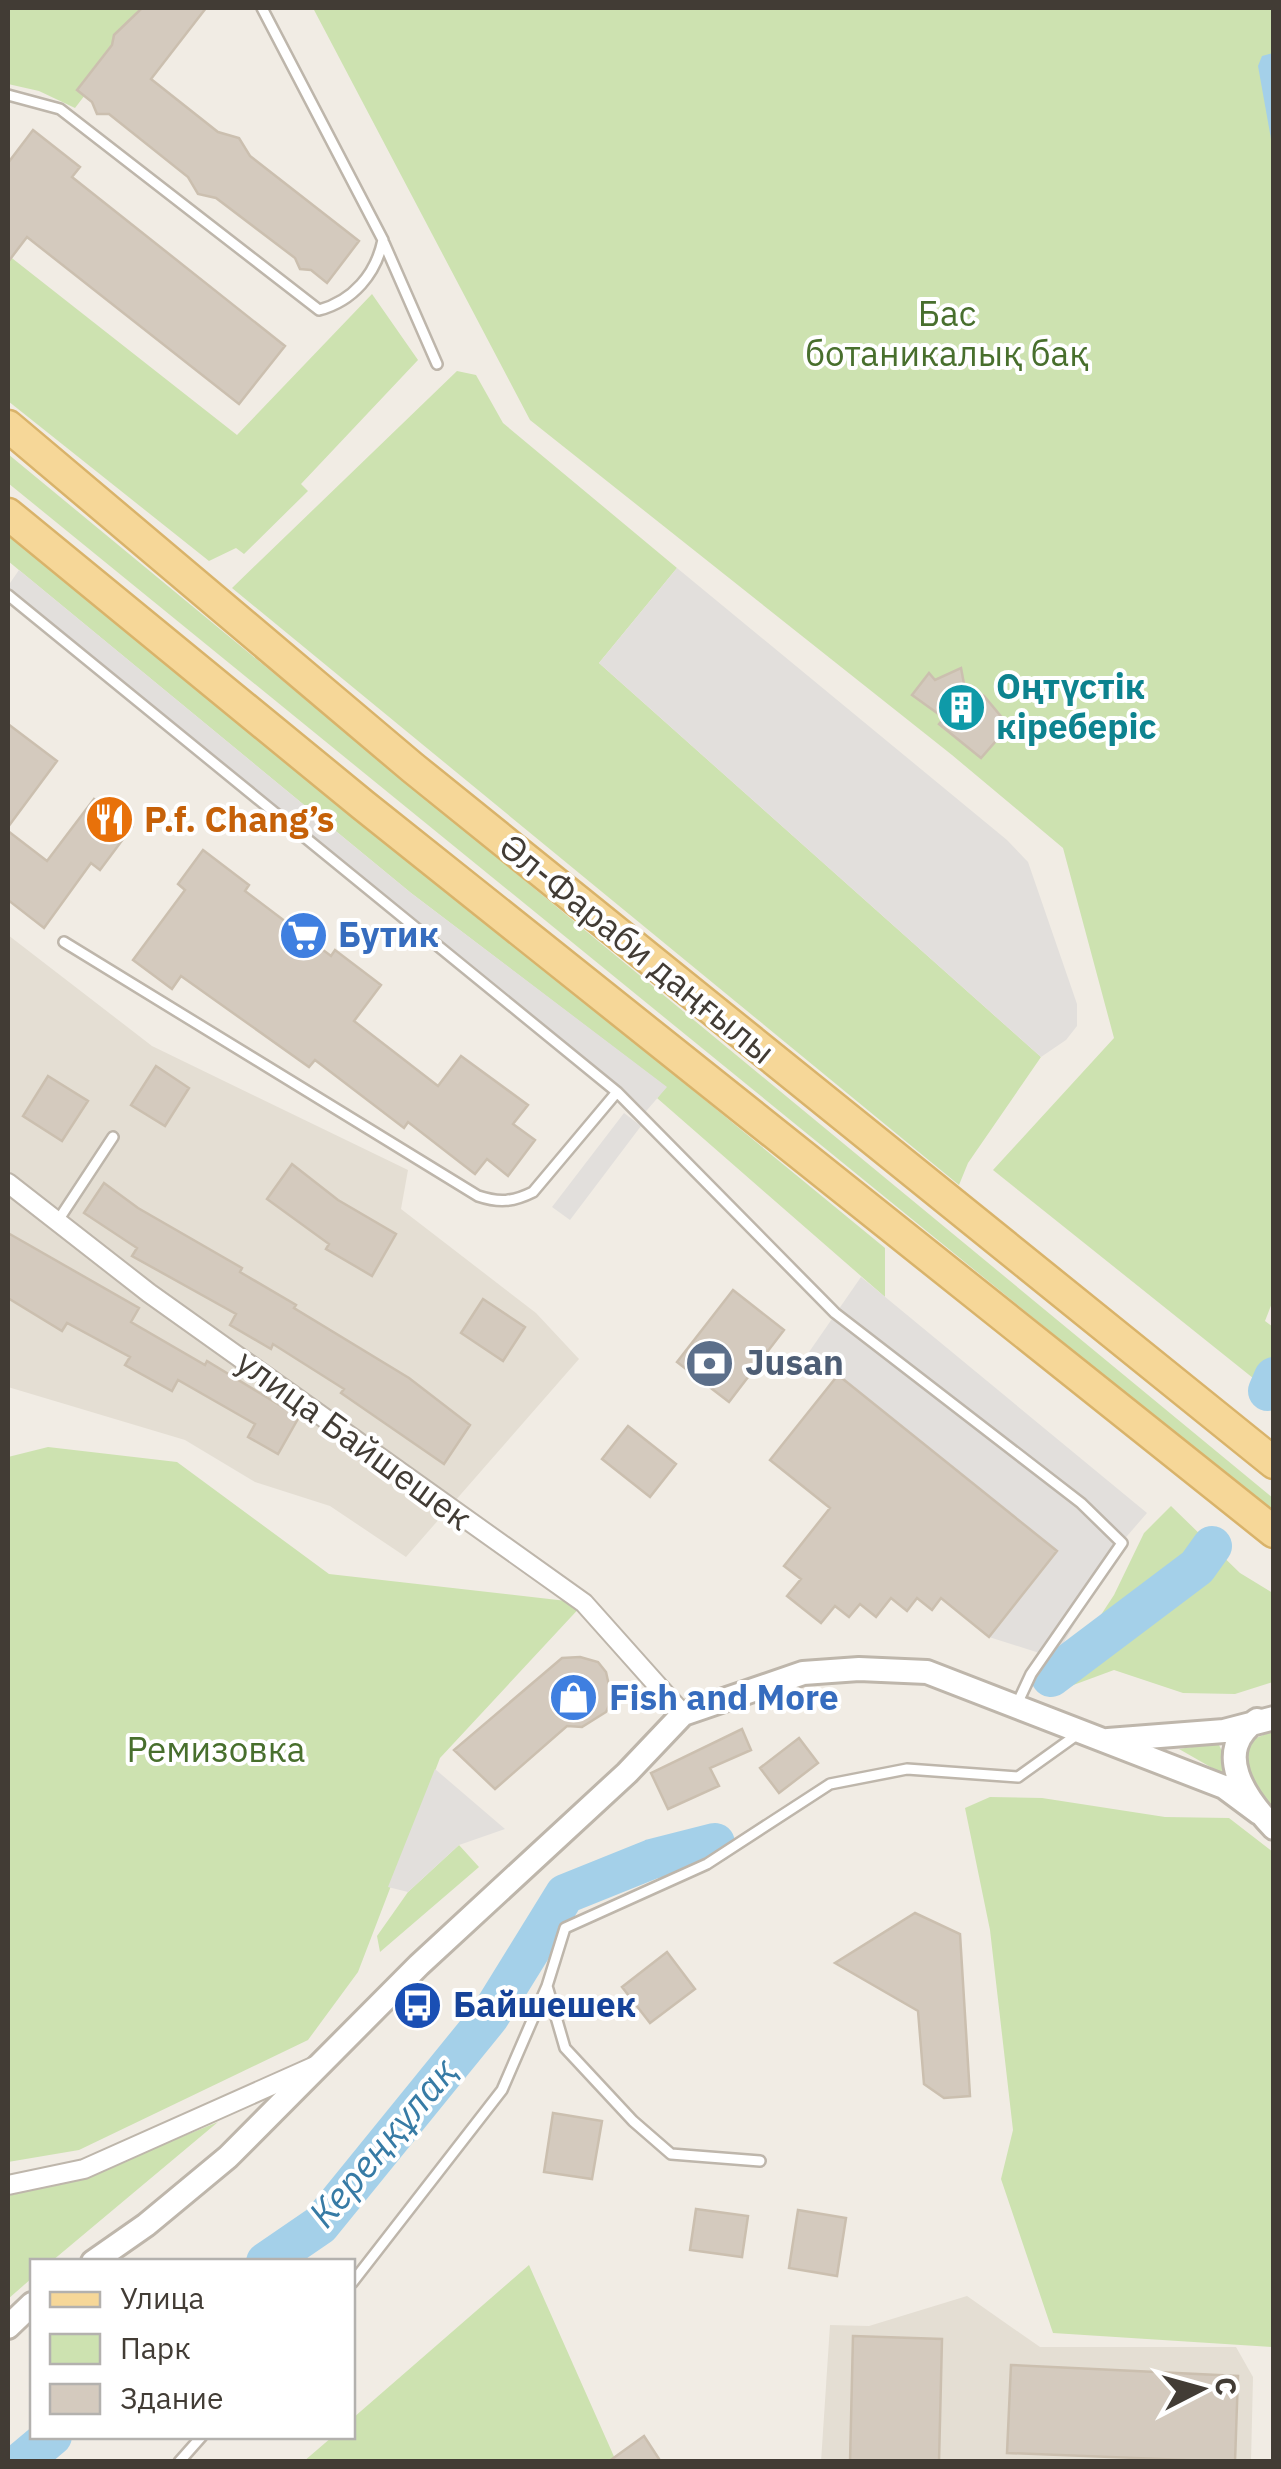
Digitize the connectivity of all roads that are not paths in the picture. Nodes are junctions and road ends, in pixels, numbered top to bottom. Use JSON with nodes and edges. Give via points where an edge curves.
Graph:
{"nodes":[{"id":1,"x":262,"y":8,"type":"edge"},
{"id":2,"x":8,"y":95,"type":"edge"},
{"id":3,"x":383,"y":240,"type":"junction"},
{"id":4,"x":436,"y":364,"type":"dead end"},
{"id":5,"x":8,"y":426,"type":"edge"},
{"id":6,"x":8,"y":514,"type":"edge"},
{"id":7,"x":8,"y":595,"type":"edge"},
{"id":8,"x":64,"y":942,"type":"dead end"},
{"id":9,"x":617,"y":1092,"type":"junction"},
{"id":10,"x":112,"y":1137,"type":"dead end"},
{"id":11,"x":8,"y":1183,"type":"edge"},
{"id":12,"x":57,"y":1222,"type":"junction"},
{"id":13,"x":1274,"y":1463,"type":"edge"},
{"id":14,"x":1274,"y":1532,"type":"edge"},
{"id":15,"x":1016,"y":1704,"type":"junction"},
{"id":16,"x":683,"y":1714,"type":"junction"},
{"id":17,"x":1266,"y":1717,"type":"edge"},
{"id":18,"x":1218,"y":1732,"type":"junction"},
{"id":19,"x":1089,"y":1737,"type":"junction"},
{"id":20,"x":1233,"y":1764,"type":"junction"},
{"id":21,"x":1266,"y":1820,"type":"edge"},
{"id":22,"x":547,"y":1986,"type":"junction"},
{"id":23,"x":320,"y":2064,"type":"junction"},
{"id":24,"x":760,"y":2161,"type":"dead end"},
{"id":25,"x":8,"y":2184,"type":"edge"},
{"id":26,"x":98,"y":2259,"type":"edge"},
{"id":27,"x":355,"y":2280,"type":"edge"},
{"id":28,"x":30,"y":2306,"type":"edge"},
{"id":29,"x":8,"y":2327,"type":"edge"},
{"id":30,"x":199,"y":2439,"type":"edge"},
{"id":31,"x":179,"y":2462,"type":"edge"}],
"edges":[{"from":1,"to":3,"type":"lane"},
{"from":2,"to":3,"type":"lane","via":[[60,109],[319,310],[341,304],[378,264]]},
{"from":3,"to":4,"type":"lane"},
{"from":5,"to":13,"type":"main road","name":"Әл-Фараби даңғылы","via":[[428,780]]},
{"from":6,"to":14,"type":"main road","name":"Әл-Фараби даңғылы"},
{"from":7,"to":9,"type":"lane"},
{"from":8,"to":9,"type":"lane","via":[[495,1202],[533,1192]]},
{"from":9,"to":15,"type":"lane","via":[[835,1314],[1082,1502],[1122,1543]]},
{"from":10,"to":12,"type":"lane"},
{"from":11,"to":12,"type":"street","name":"улица Байшешек"},
{"from":12,"to":16,"type":"street","name":"улица Байшешек","via":[[584,1603]]},
{"from":15,"to":16,"type":"street","via":[[927,1672],[859,1669],[802,1674]]},
{"from":15,"to":19,"type":"street"},
{"from":16,"to":23,"type":"street"},
{"from":17,"to":18,"type":"street"},
{"from":17,"to":20,"type":"street","via":[[1238,1743]]},
{"from":18,"to":19,"type":"street"},
{"from":18,"to":20,"type":"street"},
{"from":19,"to":21,"type":"street","via":[[1224,1786]]},
{"from":19,"to":22,"type":"lane","via":[[1018,1777],[907,1769],[830,1784],[707,1864],[566,1928]]},
{"from":20,"to":21,"type":"street"},
{"from":22,"to":24,"type":"lane","via":[[565,2048],[671,2154]]},
{"from":22,"to":27,"type":"lane","via":[[502,2090]]},
{"from":23,"to":25,"type":"street","via":[[84,2169]]},
{"from":23,"to":26,"type":"street","via":[[228,2157]]},
{"from":28,"to":29,"type":"street"},
{"from":30,"to":31,"type":"lane"}]}
